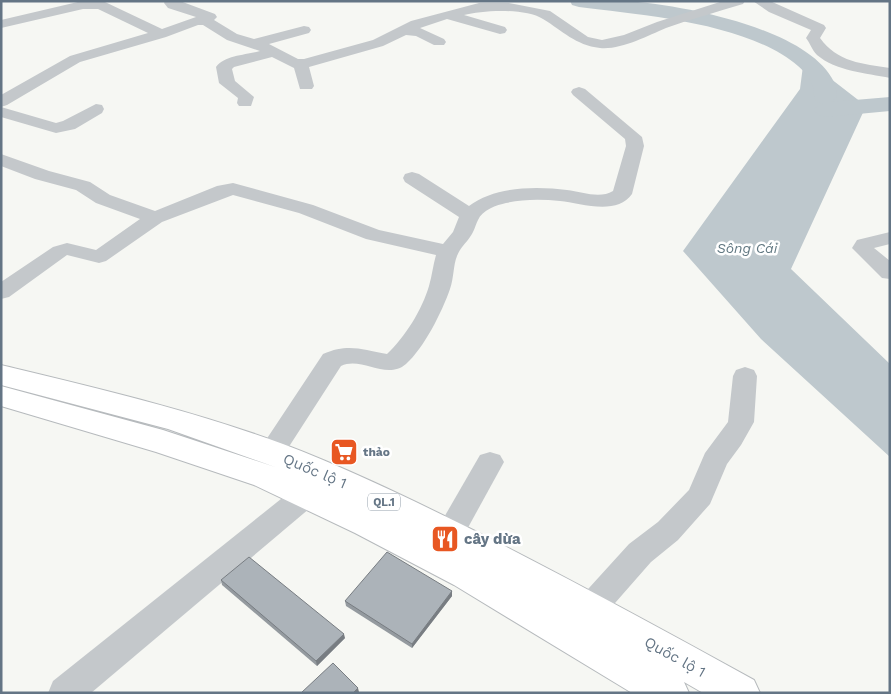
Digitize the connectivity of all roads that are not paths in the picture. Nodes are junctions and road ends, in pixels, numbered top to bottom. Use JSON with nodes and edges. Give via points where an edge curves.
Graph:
{"nodes":[{"id":1,"x":173,"y":1,"type":"edge"},
{"id":2,"x":760,"y":1,"type":"edge"},
{"id":3,"x":91,"y":3,"type":"edge"},
{"id":4,"x":733,"y":3,"type":"edge"},
{"id":5,"x":447,"y":15,"type":"junction"},
{"id":6,"x":206,"y":21,"type":"junction"},
{"id":7,"x":2,"y":25,"type":"edge"},
{"id":8,"x":304,"y":30,"type":"dead end"},
{"id":9,"x":404,"y":30,"type":"junction"},
{"id":10,"x":500,"y":30,"type":"dead end"},
{"id":11,"x":161,"y":34,"type":"junction"},
{"id":12,"x":439,"y":42,"type":"dead end"},
{"id":13,"x":254,"y":44,"type":"junction"},
{"id":14,"x":274,"y":51,"type":"junction"},
{"id":15,"x":301,"y":64,"type":"junction"},
{"id":16,"x":890,"y":73,"type":"edge"},
{"id":17,"x":306,"y":86,"type":"dead end"},
{"id":18,"x":579,"y":92,"type":"dead end"},
{"id":19,"x":1,"y":102,"type":"edge"},
{"id":20,"x":245,"y":103,"type":"dead end"},
{"id":21,"x":96,"y":109,"type":"dead end"},
{"id":22,"x":1,"y":112,"type":"edge"},
{"id":23,"x":1,"y":160,"type":"edge"},
{"id":24,"x":412,"y":178,"type":"dead end"},
{"id":25,"x":470,"y":215,"type":"junction"},
{"id":26,"x":154,"y":218,"type":"junction"},
{"id":27,"x":890,"y":238,"type":"edge"},
{"id":28,"x":448,"y":252,"type":"junction"},
{"id":29,"x":890,"y":272,"type":"edge"},
{"id":30,"x":1,"y":292,"type":"edge"},
{"id":31,"x":1,"y":375,"type":"edge"},
{"id":32,"x":745,"y":376,"type":"dead end"},
{"id":33,"x":1,"y":396,"type":"edge"},
{"id":34,"x":271,"y":452,"type":"junction"},
{"id":35,"x":490,"y":462,"type":"dead end"},
{"id":36,"x":306,"y":495,"type":"junction"},
{"id":37,"x":449,"y":535,"type":"junction"},
{"id":38,"x":590,"y":609,"type":"junction"},
{"id":39,"x":65,"y":693,"type":"edge"},
{"id":40,"x":669,"y":693,"type":"edge"},
{"id":41,"x":740,"y":693,"type":"edge"}],
"edges":[{"from":1,"to":6,"type":"street","via":[[173,5],[210,17]]},
{"from":2,"to":16,"type":"street","via":[[819,28],[813,38],[819,50],[828,56]]},
{"from":3,"to":7,"type":"street"},
{"from":3,"to":11,"type":"street"},
{"from":4,"to":5,"type":"street","via":[[621,41],[594,44],[539,12],[490,6]]},
{"from":5,"to":9,"type":"street"},
{"from":5,"to":10,"type":"street"},
{"from":6,"to":11,"type":"street","via":[[188,23]]},
{"from":6,"to":13,"type":"street","via":[[232,37]]},
{"from":8,"to":13,"type":"street"},
{"from":9,"to":12,"type":"street","via":[[420,32]]},
{"from":9,"to":15,"type":"street","via":[[372,45]]},
{"from":11,"to":19,"type":"street","via":[[75,59]]},
{"from":13,"to":14,"type":"street"},
{"from":14,"to":15,"type":"street"},
{"from":14,"to":20,"type":"street","via":[[224,67],[227,83],[246,97]]},
{"from":15,"to":17,"type":"street"},
{"from":18,"to":25,"type":"street","via":[[634,137],[635,146],[622,194],[609,200],[559,194],[522,195],[492,201]]},
{"from":21,"to":22,"type":"street","via":[[69,125],[56,128]]},
{"from":23,"to":26,"type":"street","via":[[44,176],[82,185],[103,199]]},
{"from":24,"to":25,"type":"street"},
{"from":25,"to":28,"type":"street","via":[[462,234]]},
{"from":26,"to":28,"type":"street","via":[[233,189],[306,209],[373,235]]},
{"from":26,"to":30,"type":"street","via":[[99,257],[67,249],[53,254]]},
{"from":27,"to":29,"type":"street","via":[[864,244],[862,248]]},
{"from":28,"to":34,"type":"street","via":[[439,289],[410,346],[389,363],[351,353],[332,360]]},
{"from":31,"to":34,"type":"highway","name":"Quốc lộ 1","number":"QL.1","via":[[134,408]]},
{"from":32,"to":38,"type":"street","via":[[741,422],[715,460],[700,496],[668,531],[640,553]]},
{"from":33,"to":36,"type":"highway","name":"Quốc lộ 1","number":"QL.1","via":[[163,442],[264,476]]},
{"from":34,"to":37,"type":"highway","name":"Quốc lộ 1","number":"QL.1","via":[[374,496]]},
{"from":35,"to":37,"type":"street"},
{"from":36,"to":39,"type":"street"},
{"from":36,"to":40,"type":"highway","name":"Quốc lộ 1","number":"QL.1","via":[[466,574]]},
{"from":37,"to":38,"type":"highway","name":"Quốc lộ 1","number":"QL.1"},
{"from":38,"to":41,"type":"highway","name":"Quốc lộ 1","number":"QL.1"}]}
